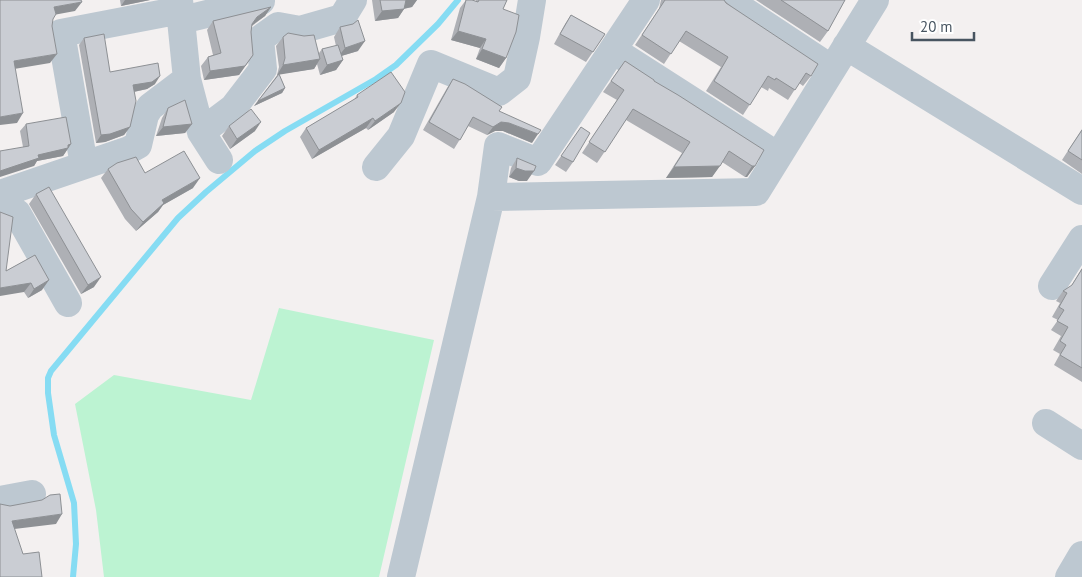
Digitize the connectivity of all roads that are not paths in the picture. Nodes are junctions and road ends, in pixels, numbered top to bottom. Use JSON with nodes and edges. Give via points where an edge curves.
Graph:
{"nodes":[{"id":1,"x":354,"y":0,"type":"edge"},
{"id":2,"x":532,"y":0,"type":"edge"},
{"id":3,"x":646,"y":0,"type":"edge"},
{"id":4,"x":728,"y":0,"type":"edge"},
{"id":5,"x":875,"y":0,"type":"edge"},
{"id":6,"x":261,"y":1,"type":"edge"},
{"id":7,"x":180,"y":10,"type":"edge"},
{"id":8,"x":846,"y":46,"type":"junction"},
{"id":9,"x":613,"y":50,"type":"junction"},
{"id":10,"x":832,"y":69,"type":"junction"},
{"id":11,"x":187,"y":79,"type":"junction"},
{"id":12,"x":201,"y":132,"type":"junction"},
{"id":13,"x":778,"y":156,"type":"junction"},
{"id":14,"x":219,"y":160,"type":"dead end"},
{"id":15,"x":84,"y":166,"type":"junction"},
{"id":16,"x":376,"y":167,"type":"dead end"},
{"id":17,"x":1082,"y":191,"type":"edge"},
{"id":18,"x":0,"y":194,"type":"edge"},
{"id":19,"x":491,"y":197,"type":"junction"},
{"id":20,"x":0,"y":208,"type":"edge"},
{"id":21,"x":1082,"y":239,"type":"edge"},
{"id":22,"x":1052,"y":286,"type":"dead end"},
{"id":23,"x":68,"y":303,"type":"dead end"},
{"id":24,"x":1046,"y":423,"type":"dead end"},
{"id":25,"x":1079,"y":436,"type":"edge"},
{"id":26,"x":32,"y":494,"type":"dead end"},
{"id":27,"x":0,"y":500,"type":"edge"},
{"id":28,"x":1082,"y":555,"type":"edge"},
{"id":29,"x":401,"y":577,"type":"edge"},
{"id":30,"x":1068,"y":577,"type":"edge"}],
"edges":[{"from":1,"to":12,"type":"street","via":[[342,18],[300,30],[278,26],[260,39],[263,69],[232,108]]},
{"from":2,"to":16,"type":"street","via":[[517,78],[499,92],[431,64],[401,136]]},
{"from":3,"to":9,"type":"street"},
{"from":4,"to":10,"type":"street"},
{"from":5,"to":8,"type":"street"},
{"from":6,"to":7,"type":"street"},
{"from":7,"to":11,"type":"street"},
{"from":7,"to":15,"type":"street","via":[[61,33]]},
{"from":8,"to":10,"type":"street"},
{"from":8,"to":17,"type":"street"},
{"from":9,"to":13,"type":"street"},
{"from":9,"to":19,"type":"street","via":[[538,162],[498,146]]},
{"from":10,"to":13,"type":"street"},
{"from":11,"to":12,"type":"street"},
{"from":11,"to":15,"type":"street","via":[[150,107],[138,145]]},
{"from":12,"to":14,"type":"street"},
{"from":13,"to":19,"type":"street","via":[[756,192]]},
{"from":15,"to":18,"type":"street"},
{"from":19,"to":29,"type":"street"},
{"from":20,"to":23,"type":"street","via":[[18,213]]},
{"from":21,"to":22,"type":"street"},
{"from":24,"to":25,"type":"street"},
{"from":26,"to":27,"type":"street"},
{"from":28,"to":30,"type":"street"}]}
